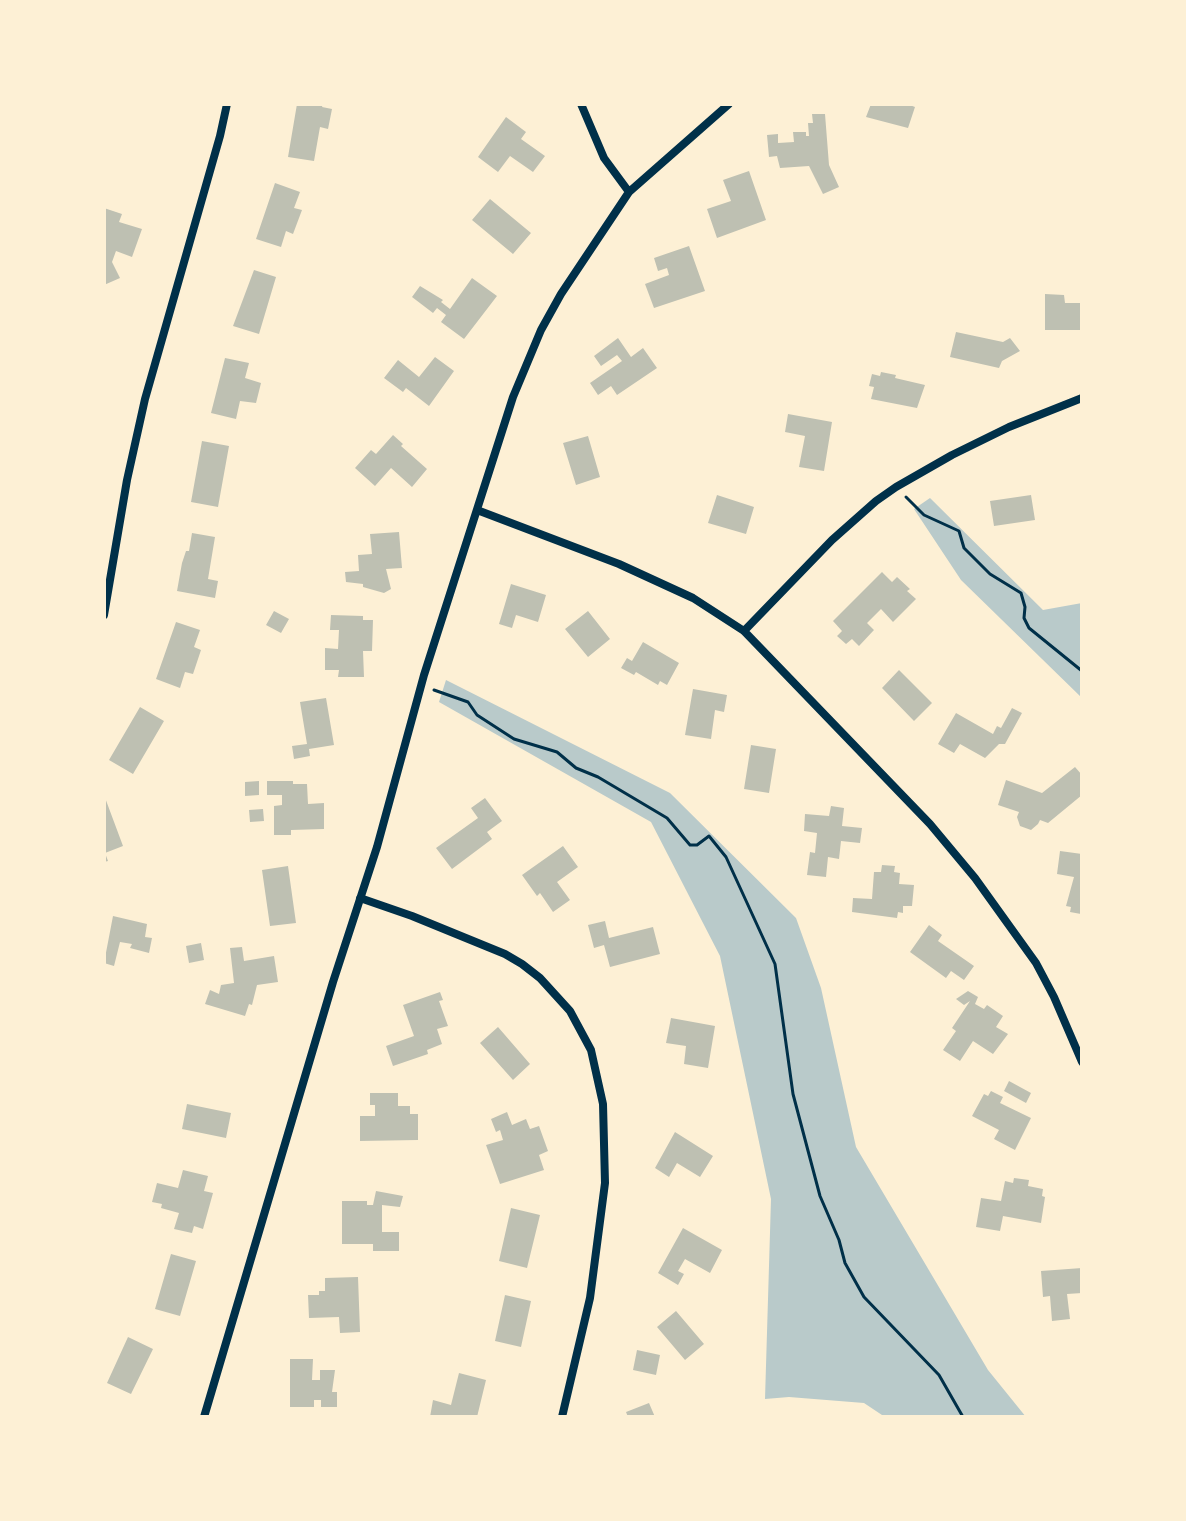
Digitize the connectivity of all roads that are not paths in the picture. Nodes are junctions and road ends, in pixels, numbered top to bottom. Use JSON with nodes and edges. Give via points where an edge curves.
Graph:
{"nodes":[{"id":1,"x":227,"y":104,"type":"edge"},
{"id":2,"x":581,"y":104,"type":"edge"},
{"id":3,"x":729,"y":104,"type":"edge"},
{"id":4,"x":629,"y":192,"type":"junction"},
{"id":5,"x":1082,"y":398,"type":"edge"},
{"id":6,"x":477,"y":510,"type":"junction"},
{"id":7,"x":108,"y":564,"type":"edge"},
{"id":8,"x":104,"y":615,"type":"edge"},
{"id":9,"x":744,"y":631,"type":"junction"},
{"id":10,"x":360,"y":898,"type":"junction"},
{"id":11,"x":1082,"y":1062,"type":"edge"},
{"id":12,"x":204,"y":1417,"type":"edge"},
{"id":13,"x":562,"y":1417,"type":"edge"}],
"edges":[{"from":1,"to":7,"type":"street","via":[[145,399]]},
{"from":2,"to":4,"type":"street","via":[[604,158]]},
{"from":3,"to":4,"type":"street"},
{"from":4,"to":6,"type":"street","via":[[541,330]]},
{"from":5,"to":9,"type":"street","via":[[1009,427],[889,492],[832,540]]},
{"from":6,"to":9,"type":"street","via":[[619,564],[693,598]]},
{"from":6,"to":10,"type":"street"},
{"from":7,"to":8,"type":"street"},
{"from":9,"to":11,"type":"street","via":[[930,824],[975,878],[1036,963]]},
{"from":10,"to":12,"type":"street"},
{"from":10,"to":13,"type":"street","via":[[522,964],[570,1011],[591,1050],[603,1104],[605,1183],[590,1298]]}]}
